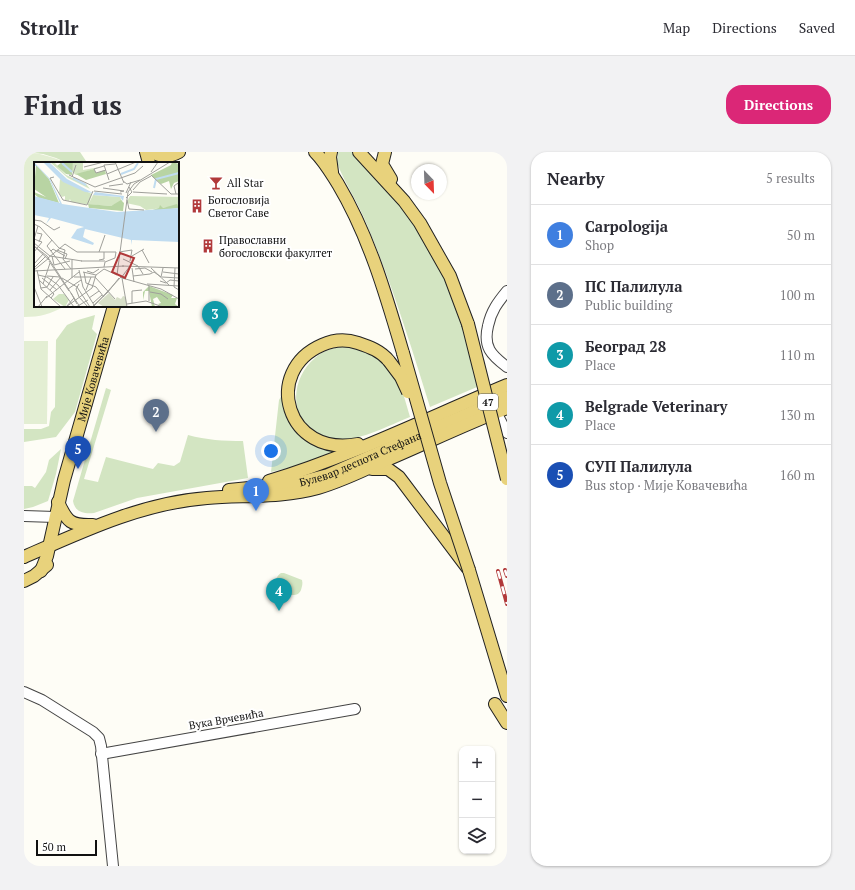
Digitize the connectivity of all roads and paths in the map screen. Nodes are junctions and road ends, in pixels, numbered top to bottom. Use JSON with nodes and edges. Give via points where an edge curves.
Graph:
{"nodes":[{"id":1,"x":146,"y":152,"type":"edge"},
{"id":2,"x":152,"y":152,"type":"edge"},
{"id":3,"x":315,"y":152,"type":"edge"},
{"id":4,"x":322,"y":152,"type":"edge"},
{"id":5,"x":331,"y":152,"type":"edge"},
{"id":6,"x":359,"y":152,"type":"edge"},
{"id":7,"x":385,"y":152,"type":"edge"},
{"id":8,"x":171,"y":157,"type":"edge"},
{"id":9,"x":148,"y":162,"type":"edge"},
{"id":10,"x":330,"y":171,"type":"junction"},
{"id":11,"x":395,"y":192,"type":"junction"},
{"id":12,"x":507,"y":291,"type":"edge"},
{"id":13,"x":114,"y":307,"type":"edge"},
{"id":14,"x":507,"y":367,"type":"edge"},
{"id":15,"x":507,"y":385,"type":"edge"},
{"id":16,"x":507,"y":397,"type":"edge"},
{"id":17,"x":502,"y":410,"type":"edge"},
{"id":18,"x":426,"y":431,"type":"junction"},
{"id":19,"x":507,"y":433,"type":"edge"},
{"id":20,"x":375,"y":441,"type":"junction"},
{"id":21,"x":361,"y":471,"type":"junction"},
{"id":22,"x":507,"y":479,"type":"edge"},
{"id":23,"x":250,"y":487,"type":"junction"},
{"id":24,"x":207,"y":498,"type":"junction"},
{"id":25,"x":58,"y":502,"type":"junction"},
{"id":26,"x":24,"y":516,"type":"edge"},
{"id":27,"x":55,"y":517,"type":"junction"},
{"id":28,"x":96,"y":525,"type":"junction"},
{"id":29,"x":70,"y":536,"type":"junction"},
{"id":30,"x":50,"y":545,"type":"junction"},
{"id":31,"x":24,"y":557,"type":"edge"},
{"id":32,"x":41,"y":570,"type":"junction"},
{"id":33,"x":469,"y":570,"type":"junction"},
{"id":34,"x":24,"y":581,"type":"edge"},
{"id":35,"x":24,"y":692,"type":"edge"},
{"id":36,"x":507,"y":696,"type":"edge"},
{"id":37,"x":495,"y":704,"type":"dead end"},
{"id":38,"x":355,"y":709,"type":"dead end"},
{"id":39,"x":507,"y":723,"type":"edge"},
{"id":40,"x":101,"y":754,"type":"junction"},
{"id":41,"x":113,"y":866,"type":"edge"}],
"edges":[{"from":1,"to":9,"type":"main road"},
{"from":2,"to":8,"type":"main road"},
{"from":3,"to":10,"type":"main road"},
{"from":4,"to":10,"type":"main road"},
{"from":5,"to":10,"type":"main road"},
{"from":6,"to":11,"type":"main road","number":"47"},
{"from":7,"to":11,"type":"main road","via":[[382,164],[393,182]]},
{"from":10,"to":18,"type":"main road","bridge":true,"via":[[348,201],[365,239]]},
{"from":11,"to":22,"type":"main road","number":"47","bridge":true,"via":[[420,223],[446,267],[458,295],[468,324]]},
{"from":12,"to":14,"type":"street","via":[[492,310],[486,339],[493,355]]},
{"from":13,"to":25,"type":"main road","name":"Мије Ковачевића"},
{"from":15,"to":20,"type":"main road"},
{"from":16,"to":23,"type":"main road","name":"Булевар деспота Стефана","via":[[328,475],[298,483]]},
{"from":17,"to":19,"type":"street"},
{"from":17,"to":21,"type":"main road","name":"Булевар деспота Стефана"},
{"from":18,"to":20,"type":"main road","bridge":true,"via":[[401,377],[379,351],[354,341],[344,340],[318,347],[295,368],[289,386],[288,396],[292,414],[300,428],[325,443],[339,446]]},
{"from":18,"to":33,"type":"main road","bridge":true},
{"from":20,"to":23,"type":"main road","via":[[327,462]]},
{"from":21,"to":24,"type":"main road","name":"Булевар деспота Стефана","via":[[303,492]]},
{"from":21,"to":33,"type":"main road","via":[[392,471],[404,482]]},
{"from":23,"to":24,"type":"main road","name":"Булевар деспота Стефана","via":[[229,490]]},
{"from":24,"to":28,"type":"main road","name":"Булевар деспота Стефана"},
{"from":25,"to":27,"type":"main road","name":"Мије Ковачевића"},
{"from":25,"to":28,"type":"main road","via":[[70,521],[79,525]]},
{"from":26,"to":27,"type":"street"},
{"from":27,"to":30,"type":"main road","name":"Мије Ковачевића"},
{"from":28,"to":29,"type":"main road","name":"Булевар деспота Стефана"},
{"from":29,"to":30,"type":"main road","name":"Булевар деспота Стефана"},
{"from":29,"to":32,"type":"main road","name":"Булевар деспота Стефана"},
{"from":30,"to":31,"type":"main road","name":"Булевар деспота Стефана"},
{"from":30,"to":32,"type":"main road"},
{"from":32,"to":34,"type":"main road","name":"Булевар деспота Стефана"},
{"from":33,"to":36,"type":"main road"},
{"from":35,"to":40,"type":"street","via":[[42,700],[93,732],[100,742]]},
{"from":37,"to":39,"type":"main road"},
{"from":38,"to":40,"type":"street","name":"Вука Врчевића"},
{"from":40,"to":41,"type":"street"}]}
